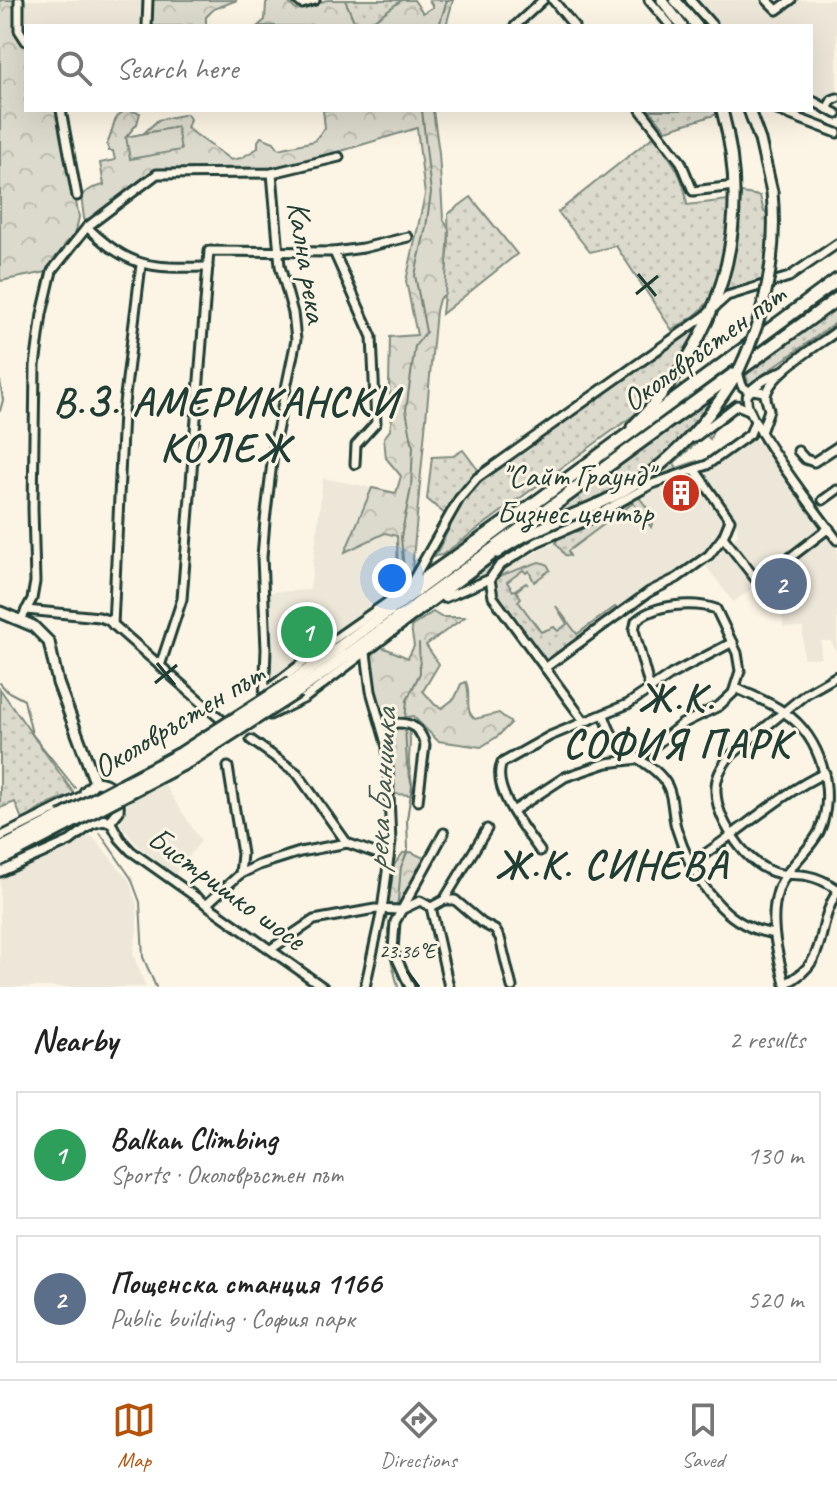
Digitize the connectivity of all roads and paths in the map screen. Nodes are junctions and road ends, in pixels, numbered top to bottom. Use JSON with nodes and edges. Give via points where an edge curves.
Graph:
{"nodes":[{"id":1,"x":19,"y":0,"type":"edge"},
{"id":2,"x":148,"y":0,"type":"edge"},
{"id":3,"x":297,"y":0,"type":"edge"},
{"id":4,"x":315,"y":0,"type":"edge"},
{"id":5,"x":543,"y":0,"type":"edge"},
{"id":6,"x":553,"y":0,"type":"edge"},
{"id":7,"x":649,"y":0,"type":"edge"},
{"id":8,"x":662,"y":0,"type":"edge"},
{"id":9,"x":675,"y":0,"type":"edge"},
{"id":10,"x":690,"y":0,"type":"edge"},
{"id":11,"x":767,"y":0,"type":"edge"},
{"id":12,"x":791,"y":0,"type":"edge"},
{"id":13,"x":147,"y":24,"type":"edge"},
{"id":14,"x":517,"y":24,"type":"edge"},
{"id":15,"x":572,"y":24,"type":"edge"},
{"id":16,"x":669,"y":24,"type":"edge"},
{"id":17,"x":680,"y":24,"type":"edge"},
{"id":18,"x":695,"y":24,"type":"edge"},
{"id":19,"x":711,"y":24,"type":"edge"},
{"id":20,"x":24,"y":38,"type":"edge"},
{"id":21,"x":837,"y":98,"type":"edge"},
{"id":22,"x":813,"y":101,"type":"edge"},
{"id":23,"x":827,"y":109,"type":"junction"},
{"id":24,"x":61,"y":112,"type":"edge"},
{"id":25,"x":643,"y":112,"type":"edge"},
{"id":26,"x":723,"y":112,"type":"edge"},
{"id":27,"x":750,"y":112,"type":"edge"},
{"id":28,"x":783,"y":112,"type":"edge"},
{"id":29,"x":837,"y":114,"type":"edge"},
{"id":30,"x":836,"y":131,"type":"edge"},
{"id":31,"x":336,"y":158,"type":"dead end"},
{"id":32,"x":272,"y":173,"type":"junction"},
{"id":33,"x":734,"y":186,"type":"junction"},
{"id":34,"x":77,"y":196,"type":"dead end"},
{"id":35,"x":87,"y":227,"type":"junction"},
{"id":36,"x":408,"y":237,"type":"dead end"},
{"id":37,"x":837,"y":244,"type":"edge"},
{"id":38,"x":278,"y":251,"type":"junction"},
{"id":39,"x":334,"y":252,"type":"junction"},
{"id":40,"x":141,"y":265,"type":"junction"},
{"id":41,"x":208,"y":267,"type":"junction"},
{"id":42,"x":837,"y":280,"type":"edge"},
{"id":43,"x":837,"y":299,"type":"edge"},
{"id":44,"x":716,"y":304,"type":"junction"},
{"id":45,"x":837,"y":331,"type":"edge"},
{"id":46,"x":784,"y":370,"type":"junction"},
{"id":47,"x":738,"y":372,"type":"junction"},
{"id":48,"x":752,"y":391,"type":"junction"},
{"id":49,"x":766,"y":397,"type":"junction"},
{"id":50,"x":752,"y":416,"type":"junction"},
{"id":51,"x":767,"y":416,"type":"junction"},
{"id":52,"x":761,"y":432,"type":"junction"},
{"id":53,"x":750,"y":434,"type":"junction"},
{"id":54,"x":689,"y":441,"type":"junction"},
{"id":55,"x":612,"y":446,"type":"junction"},
{"id":56,"x":837,"y":447,"type":"edge"},
{"id":57,"x":798,"y":451,"type":"dead end"},
{"id":58,"x":355,"y":464,"type":"dead end"},
{"id":59,"x":695,"y":470,"type":"junction"},
{"id":60,"x":584,"y":482,"type":"junction"},
{"id":61,"x":837,"y":490,"type":"edge"},
{"id":62,"x":823,"y":500,"type":"dead end"},
{"id":63,"x":538,"y":501,"type":"junction"},
{"id":64,"x":829,"y":528,"type":"junction"},
{"id":65,"x":723,"y":537,"type":"junction"},
{"id":66,"x":837,"y":540,"type":"edge"},
{"id":67,"x":500,"y":550,"type":"junction"},
{"id":68,"x":431,"y":552,"type":"junction"},
{"id":69,"x":442,"y":563,"type":"junction"},
{"id":70,"x":490,"y":579,"type":"junction"},
{"id":71,"x":410,"y":585,"type":"junction"},
{"id":72,"x":430,"y":599,"type":"junction"},
{"id":73,"x":26,"y":610,"type":"junction"},
{"id":74,"x":0,"y":612,"type":"edge"},
{"id":75,"x":21,"y":620,"type":"junction"},
{"id":76,"x":113,"y":625,"type":"junction"},
{"id":77,"x":733,"y":642,"type":"junction"},
{"id":78,"x":366,"y":653,"type":"junction"},
{"id":79,"x":160,"y":666,"type":"junction"},
{"id":80,"x":545,"y":668,"type":"junction"},
{"id":81,"x":837,"y":676,"type":"edge"},
{"id":82,"x":294,"y":687,"type":"junction"},
{"id":83,"x":736,"y":688,"type":"junction"},
{"id":84,"x":650,"y":689,"type":"junction"},
{"id":85,"x":266,"y":690,"type":"junction"},
{"id":86,"x":282,"y":710,"type":"junction"},
{"id":87,"x":784,"y":712,"type":"junction"},
{"id":88,"x":604,"y":715,"type":"junction"},
{"id":89,"x":584,"y":721,"type":"junction"},
{"id":90,"x":224,"y":722,"type":"junction"},
{"id":91,"x":381,"y":725,"type":"junction"},
{"id":92,"x":251,"y":740,"type":"dead end"},
{"id":93,"x":638,"y":759,"type":"junction"},
{"id":94,"x":228,"y":767,"type":"dead end"},
{"id":95,"x":825,"y":773,"type":"junction"},
{"id":96,"x":95,"y":782,"type":"junction"},
{"id":97,"x":109,"y":786,"type":"junction"},
{"id":98,"x":84,"y":795,"type":"junction"},
{"id":99,"x":418,"y":801,"type":"dead end"},
{"id":100,"x":119,"y":807,"type":"junction"},
{"id":101,"x":513,"y":811,"type":"junction"},
{"id":102,"x":63,"y":822,"type":"junction"},
{"id":103,"x":105,"y":822,"type":"junction"},
{"id":104,"x":487,"y":829,"type":"dead end"},
{"id":105,"x":444,"y":833,"type":"dead end"},
{"id":106,"x":733,"y":836,"type":"junction"},
{"id":107,"x":0,"y":837,"type":"edge"},
{"id":108,"x":347,"y":843,"type":"junction"},
{"id":109,"x":0,"y":849,"type":"edge"},
{"id":110,"x":540,"y":851,"type":"dead end"},
{"id":111,"x":389,"y":858,"type":"junction"},
{"id":112,"x":0,"y":860,"type":"edge"},
{"id":113,"x":691,"y":863,"type":"junction"},
{"id":114,"x":0,"y":872,"type":"edge"},
{"id":115,"x":240,"y":874,"type":"junction"},
{"id":116,"x":785,"y":876,"type":"junction"},
{"id":117,"x":837,"y":891,"type":"edge"},
{"id":118,"x":444,"y":900,"type":"junction"},
{"id":119,"x":208,"y":903,"type":"junction"},
{"id":120,"x":431,"y":907,"type":"junction"},
{"id":121,"x":401,"y":910,"type":"junction"},
{"id":122,"x":388,"y":915,"type":"junction"},
{"id":123,"x":774,"y":934,"type":"junction"},
{"id":124,"x":271,"y":949,"type":"junction"},
{"id":125,"x":786,"y":986,"type":"edge"},
{"id":126,"x":323,"y":987,"type":"edge"},
{"id":127,"x":365,"y":987,"type":"edge"},
{"id":128,"x":410,"y":987,"type":"edge"},
{"id":129,"x":449,"y":987,"type":"edge"},
{"id":130,"x":512,"y":987,"type":"edge"}],
"edges":[{"from":1,"to":20,"type":"street"},
{"from":2,"to":13,"type":"street"},
{"from":3,"to":4,"type":"street"},
{"from":5,"to":14,"type":"street"},
{"from":6,"to":15,"type":"street"},
{"from":7,"to":16,"type":"street"},
{"from":8,"to":17,"type":"main road"},
{"from":9,"to":18,"type":"main road"},
{"from":10,"to":19,"type":"street"},
{"from":11,"to":12,"type":"street","via":[[777,10]]},
{"from":21,"to":23,"type":"street"},
{"from":22,"to":23,"type":"street"},
{"from":23,"to":29,"type":"street"},
{"from":24,"to":34,"type":"street"},
{"from":25,"to":33,"type":"street","via":[[681,162],[693,191]]},
{"from":26,"to":33,"type":"main road"},
{"from":27,"to":47,"type":"main road","bridge":true,"via":[[772,192],[774,232],[769,286]]},
{"from":28,"to":30,"type":"street"},
{"from":31,"to":32,"type":"street"},
{"from":32,"to":35,"type":"street","via":[[160,173]]},
{"from":32,"to":38,"type":"street","name":"Кална река"},
{"from":33,"to":44,"type":"main road","via":[[730,244]]},
{"from":35,"to":40,"type":"street"},
{"from":35,"to":73,"type":"street","via":[[52,271],[42,314],[35,366],[35,582]]},
{"from":36,"to":39,"type":"street"},
{"from":37,"to":44,"type":"street","via":[[789,277]]},
{"from":38,"to":39,"type":"street"},
{"from":38,"to":41,"type":"street","via":[[209,251]]},
{"from":38,"to":85,"type":"street","name":"Кална река","via":[[296,340],[265,521]]},
{"from":39,"to":58,"type":"street","via":[[372,337],[376,423],[356,445]]},
{"from":40,"to":41,"type":"street"},
{"from":40,"to":76,"type":"street","via":[[123,412]]},
{"from":41,"to":79,"type":"street","via":[[182,599]]},
{"from":42,"to":55,"type":"highway","name":"Околовръстен път"},
{"from":43,"to":60,"type":"highway","name":"Околовръстен път"},
{"from":44,"to":55,"type":"main road","via":[[681,370]]},
{"from":44,"to":68,"type":"street","via":[[477,478],[459,499]]},
{"from":45,"to":46,"type":"street"},
{"from":46,"to":48,"type":"street"},
{"from":46,"to":49,"type":"street","via":[[768,385]]},
{"from":47,"to":48,"type":"street","via":[[742,386]]},
{"from":47,"to":54,"type":"main road"},
{"from":48,"to":49,"type":"street","via":[[762,390]]},
{"from":48,"to":50,"type":"street","via":[[747,398]]},
{"from":49,"to":51,"type":"street"},
{"from":50,"to":51,"type":"street"},
{"from":50,"to":52,"type":"street"},
{"from":50,"to":53,"type":"street"},
{"from":50,"to":54,"type":"street","via":[[737,405]]},
{"from":51,"to":52,"type":"street"},
{"from":52,"to":53,"type":"street"},
{"from":52,"to":64,"type":"street"},
{"from":53,"to":59,"type":"street"},
{"from":54,"to":67,"type":"main road","via":[[633,486]]},
{"from":55,"to":63,"type":"highway","name":"Околовръстен път"},
{"from":56,"to":57,"type":"street","via":[[814,462]]},
{"from":59,"to":65,"type":"street","via":[[729,518]]},
{"from":59,"to":70,"type":"street","via":[[652,484],[528,547],[499,566]]},
{"from":60,"to":67,"type":"highway"},
{"from":60,"to":72,"type":"highway","name":"Околовръстен път"},
{"from":61,"to":62,"type":"street"},
{"from":63,"to":69,"type":"street"},
{"from":63,"to":82,"type":"highway","name":"Околовръстен път"},
{"from":64,"to":65,"type":"street","via":[[758,582]]},
{"from":64,"to":66,"type":"street"},
{"from":65,"to":80,"type":"street","via":[[702,560]]},
{"from":67,"to":72,"type":"main road"},
{"from":68,"to":69,"type":"street","via":[[433,560]]},
{"from":68,"to":71,"type":"street"},
{"from":69,"to":71,"type":"street"},
{"from":70,"to":72,"type":"street"},
{"from":70,"to":80,"type":"street","via":[[493,597]]},
{"from":71,"to":85,"type":"street"},
{"from":72,"to":78,"type":"street"},
{"from":72,"to":82,"type":"highway","name":"Околовръстен път"},
{"from":73,"to":75,"type":"street"},
{"from":73,"to":76,"type":"street","via":[[99,617]]},
{"from":74,"to":75,"type":"main road"},
{"from":75,"to":96,"type":"main road","via":[[49,642],[58,683]]},
{"from":76,"to":79,"type":"street"},
{"from":77,"to":83,"type":"street","via":[[740,671]]},
{"from":77,"to":84,"type":"street"},
{"from":77,"to":84,"type":"street","via":[[716,609],[705,605],[643,614],[634,630]]},
{"from":78,"to":86,"type":"street"},
{"from":78,"to":91,"type":"street"},
{"from":79,"to":90,"type":"street"},
{"from":80,"to":89,"type":"street"},
{"from":81,"to":87,"type":"street"},
{"from":82,"to":102,"type":"highway","name":"Околовръстен път","bridge":true,"via":[[187,762]]},
{"from":83,"to":87,"type":"street"},
{"from":83,"to":93,"type":"street","via":[[719,706],[682,724]]},
{"from":84,"to":88,"type":"street"},
{"from":85,"to":86,"type":"street","via":[[266,705]]},
{"from":85,"to":90,"type":"street"},
{"from":86,"to":100,"type":"street"},
{"from":87,"to":95,"type":"street","via":[[818,750]]},
{"from":87,"to":106,"type":"street","via":[[719,771],[715,792]]},
{"from":88,"to":89,"type":"street"},
{"from":88,"to":93,"type":"street","via":[[620,745]]},
{"from":89,"to":101,"type":"street","via":[[502,763],[501,782]]},
{"from":90,"to":97,"type":"street"},
{"from":91,"to":99,"type":"street","via":[[409,723],[419,730],[425,745]]},
{"from":91,"to":111,"type":"street","via":[[390,790]]},
{"from":92,"to":108,"type":"street","via":[[297,773]]},
{"from":93,"to":101,"type":"street","via":[[565,777]]},
{"from":93,"to":113,"type":"street","via":[[668,788],[676,830]]},
{"from":94,"to":115,"type":"street","via":[[242,854]]},
{"from":95,"to":106,"type":"street"},
{"from":95,"to":116,"type":"street","via":[[828,798],[820,831]]},
{"from":96,"to":97,"type":"main road"},
{"from":96,"to":98,"type":"main road"},
{"from":97,"to":100,"type":"main road"},
{"from":98,"to":103,"type":"main road","via":[[88,812]]},
{"from":98,"to":107,"type":"street"},
{"from":100,"to":103,"type":"main road"},
{"from":101,"to":110,"type":"street"},
{"from":102,"to":109,"type":"highway","name":"Околовръстен път"},
{"from":102,"to":112,"type":"highway","name":"Околовръстен път"},
{"from":103,"to":114,"type":"street"},
{"from":103,"to":119,"type":"street","name":"Бистришко шосе","via":[[131,851]]},
{"from":104,"to":118,"type":"street"},
{"from":105,"to":121,"type":"street"},
{"from":106,"to":113,"type":"street"},
{"from":106,"to":116,"type":"street","via":[[751,858]]},
{"from":108,"to":111,"type":"street"},
{"from":108,"to":115,"type":"street"},
{"from":111,"to":122,"type":"street"},
{"from":113,"to":123,"type":"street","via":[[731,916]]},
{"from":115,"to":119,"type":"street"},
{"from":116,"to":117,"type":"street","via":[[809,876]]},
{"from":116,"to":123,"type":"street","via":[[773,912]]},
{"from":117,"to":125,"type":"street","via":[[819,951]]},
{"from":118,"to":120,"type":"street"},
{"from":118,"to":130,"type":"street","via":[[462,904],[495,930]]},
{"from":119,"to":124,"type":"street","name":"Бистришко шосе"},
{"from":120,"to":121,"type":"street","via":[[420,901]]},
{"from":120,"to":129,"type":"street"},
{"from":121,"to":122,"type":"street"},
{"from":122,"to":124,"type":"street","via":[[350,912],[314,920]]},
{"from":122,"to":127,"type":"street"},
{"from":122,"to":128,"type":"street","via":[[393,950]]},
{"from":123,"to":125,"type":"street"},
{"from":124,"to":126,"type":"street","name":"Бистришко шосе"}]}
